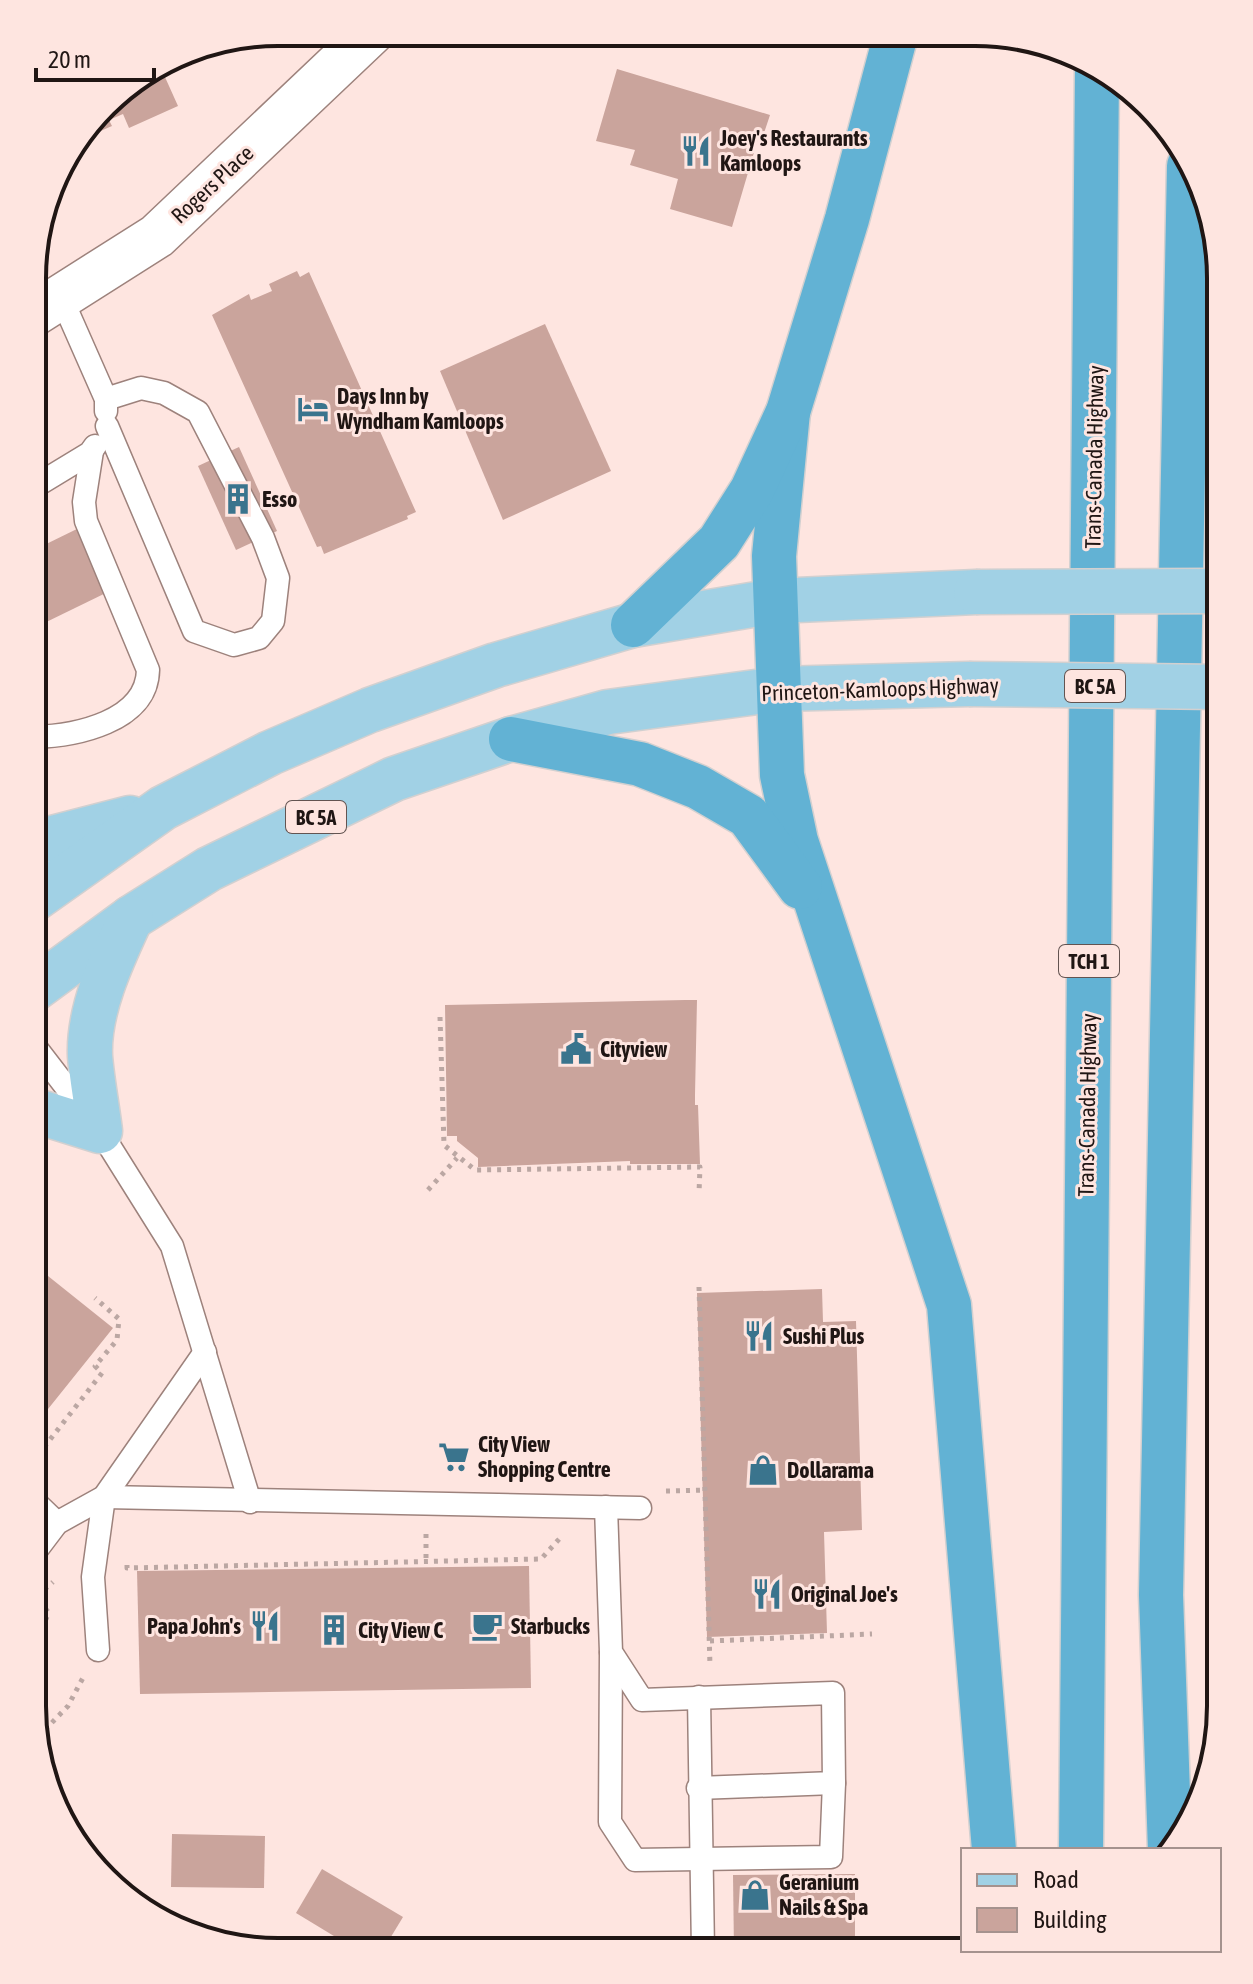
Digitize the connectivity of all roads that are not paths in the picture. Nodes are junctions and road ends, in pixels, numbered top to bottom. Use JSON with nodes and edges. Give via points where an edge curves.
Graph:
{"nodes":[{"id":1,"x":357,"y":46,"type":"edge"},
{"id":2,"x":893,"y":46,"type":"edge"},
{"id":3,"x":1097,"y":81,"type":"edge"},
{"id":4,"x":1189,"y":188,"type":"edge"},
{"id":5,"x":48,"y":306,"type":"edge"},
{"id":6,"x":106,"y":399,"type":"junction"},
{"id":7,"x":788,"y":412,"type":"junction"},
{"id":8,"x":107,"y":426,"type":"junction"},
{"id":9,"x":92,"y":451,"type":"junction"},
{"id":10,"x":46,"y":480,"type":"edge"},
{"id":11,"x":1207,"y":591,"type":"edge"},
{"id":12,"x":775,"y":601,"type":"junction"},
{"id":13,"x":633,"y":625,"type":"junction"},
{"id":14,"x":1207,"y":687,"type":"edge"},
{"id":15,"x":779,"y":689,"type":"junction"},
{"id":16,"x":46,"y":736,"type":"edge"},
{"id":17,"x":511,"y":739,"type":"junction"},
{"id":18,"x":163,"y":808,"type":"junction"},
{"id":19,"x":46,"y":842,"type":"edge"},
{"id":20,"x":46,"y":891,"type":"edge"},
{"id":21,"x":820,"y":915,"type":"junction"},
{"id":22,"x":131,"y":918,"type":"junction"},
{"id":23,"x":46,"y":980,"type":"edge"},
{"id":24,"x":46,"y":1061,"type":"edge"},
{"id":25,"x":46,"y":1114,"type":"edge"},
{"id":26,"x":100,"y":1131,"type":"junction"},
{"id":27,"x":205,"y":1352,"type":"junction"},
{"id":28,"x":104,"y":1497,"type":"junction"},
{"id":29,"x":648,"y":1499,"type":"road end"},
{"id":30,"x":250,"y":1502,"type":"junction"},
{"id":31,"x":606,"y":1507,"type":"junction"},
{"id":32,"x":46,"y":1512,"type":"edge"},
{"id":33,"x":57,"y":1523,"type":"junction"},
{"id":34,"x":46,"y":1538,"type":"edge"},
{"id":35,"x":98,"y":1650,"type":"road end"},
{"id":36,"x":611,"y":1652,"type":"junction"},
{"id":37,"x":699,"y":1697,"type":"junction"},
{"id":38,"x":834,"y":1783,"type":"junction"},
{"id":39,"x":698,"y":1788,"type":"junction"},
{"id":40,"x":1169,"y":1832,"type":"edge"},
{"id":41,"x":994,"y":1848,"type":"edge"},
{"id":42,"x":1081,"y":1848,"type":"edge"},
{"id":43,"x":700,"y":1859,"type":"junction"},
{"id":44,"x":703,"y":1938,"type":"edge"}],
"edges":[{"from":1,"to":5,"type":"street","name":"Rogers Place","via":[[157,236]]},
{"from":2,"to":7,"type":"highway"},
{"from":3,"to":42,"type":"highway","name":"Trans-Canada Highway","number":"TCH 1"},
{"from":4,"to":40,"type":"highway","via":[[1161,1595]]},
{"from":5,"to":6,"type":"lane"},
{"from":6,"to":8,"type":"lane"},
{"from":6,"to":8,"type":"lane","via":[[141,388],[164,393],[198,412],[278,578],[273,621],[259,638],[234,645],[194,631]]},
{"from":7,"to":12,"type":"highway","via":[[774,539]]},
{"from":7,"to":13,"type":"highway","via":[[752,490],[719,542]]},
{"from":8,"to":9,"type":"lane"},
{"from":9,"to":10,"type":"lane"},
{"from":9,"to":16,"type":"lane","via":[[86,521],[148,679],[133,708],[79,732]]},
{"from":11,"to":12,"type":"main road","bridge":true,"via":[[976,592]]},
{"from":12,"to":13,"type":"main road"},
{"from":12,"to":15,"type":"highway"},
{"from":13,"to":18,"type":"main road","via":[[496,665],[370,710]]},
{"from":14,"to":15,"type":"main road","name":"Princeton-Kamloops Highway","number":"BC 5A","bridge":true,"via":[[969,684]]},
{"from":15,"to":17,"type":"main road","name":"Princeton-Kamloops Highway","number":"BC 5A","via":[[608,712]]},
{"from":15,"to":21,"type":"highway","via":[[782,775]]},
{"from":17,"to":21,"type":"highway","via":[[640,764],[723,801],[748,816]]},
{"from":17,"to":22,"type":"main road","name":"Princeton-Kamloops Highway","number":"BC 5A","via":[[394,779],[209,869]]},
{"from":18,"to":19,"type":"main road"},
{"from":18,"to":20,"type":"main road"},
{"from":21,"to":41,"type":"highway","via":[[949,1305]]},
{"from":22,"to":23,"type":"main road","name":"Princeton-Kamloops Highway","number":"BC 5A"},
{"from":22,"to":26,"type":"main road","via":[[95,1015],[90,1053]]},
{"from":24,"to":26,"type":"lane"},
{"from":25,"to":26,"type":"main road"},
{"from":26,"to":27,"type":"lane","via":[[172,1246]]},
{"from":27,"to":28,"type":"lane"},
{"from":27,"to":30,"type":"lane"},
{"from":28,"to":30,"type":"lane"},
{"from":28,"to":33,"type":"lane"},
{"from":28,"to":35,"type":"lane","via":[[93,1577]]},
{"from":29,"to":31,"type":"lane"},
{"from":30,"to":31,"type":"lane"},
{"from":31,"to":36,"type":"lane"},
{"from":32,"to":33,"type":"lane"},
{"from":33,"to":34,"type":"lane"},
{"from":36,"to":37,"type":"lane","via":[[642,1700]]},
{"from":36,"to":43,"type":"lane","via":[[610,1822],[635,1860]]},
{"from":37,"to":38,"type":"lane","via":[[833,1693]]},
{"from":37,"to":39,"type":"lane"},
{"from":38,"to":39,"type":"lane"},
{"from":38,"to":43,"type":"lane","via":[[831,1857]]},
{"from":39,"to":43,"type":"lane"},
{"from":43,"to":44,"type":"lane"}]}
